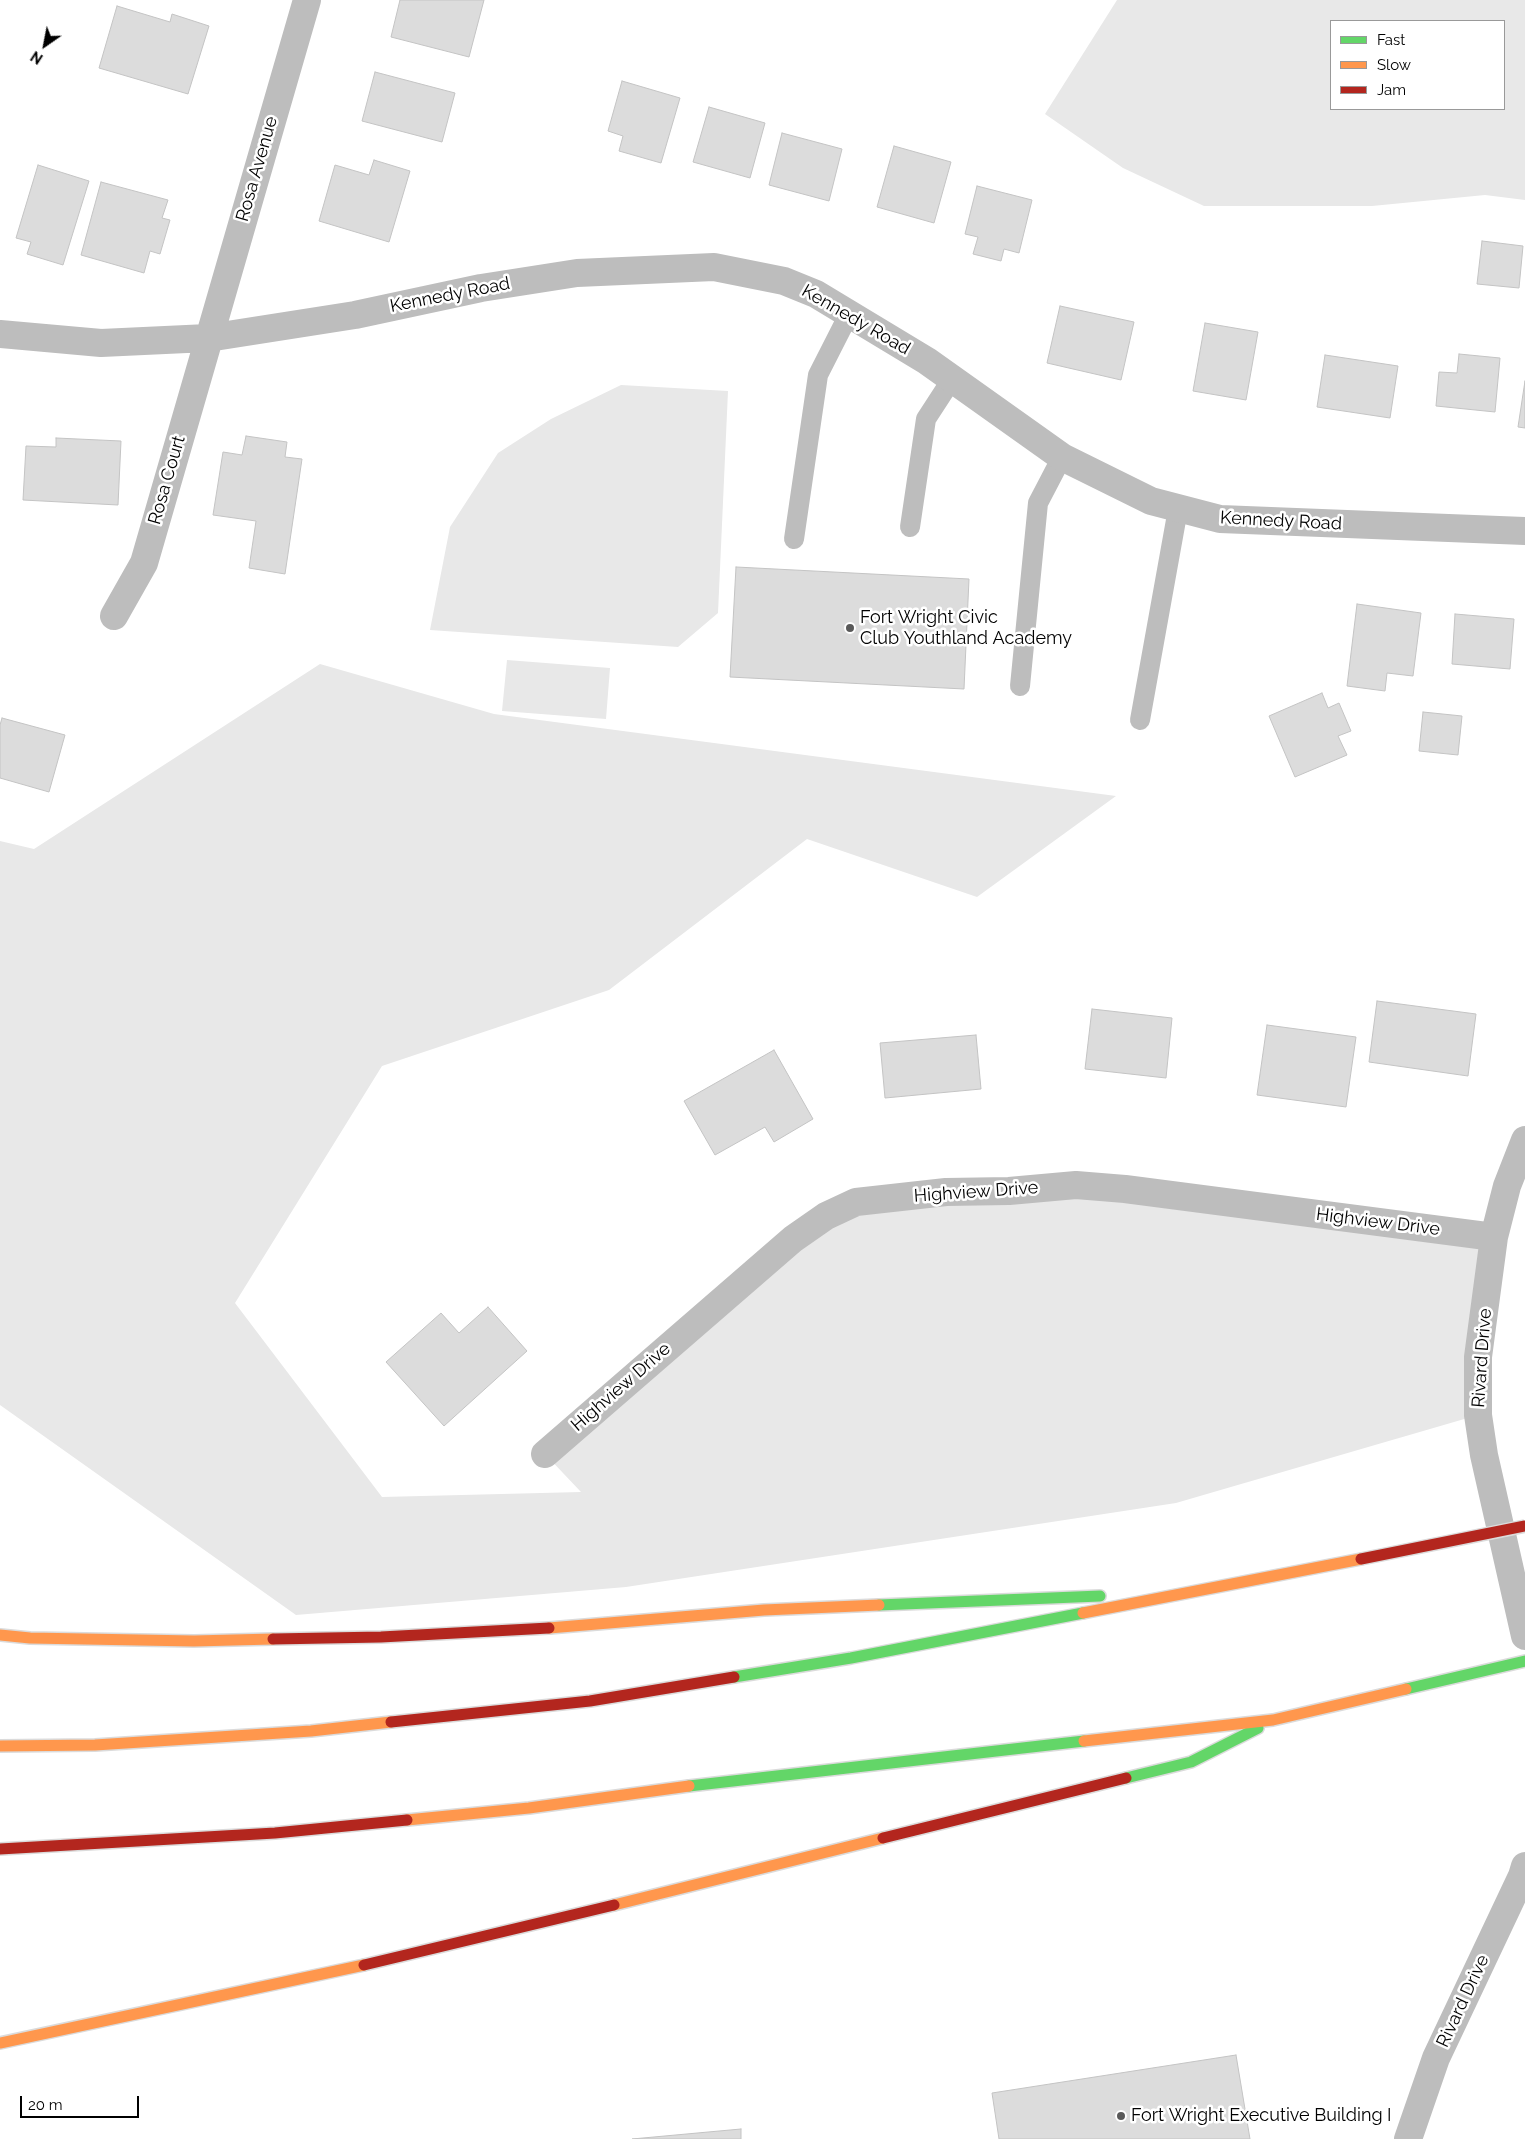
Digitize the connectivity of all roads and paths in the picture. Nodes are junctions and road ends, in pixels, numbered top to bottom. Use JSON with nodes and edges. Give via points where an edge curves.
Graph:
{"nodes":[{"id":1,"x":307,"y":0,"type":"edge"},
{"id":2,"x":849,"y":314,"type":"junction"},
{"id":3,"x":0,"y":334,"type":"edge"},
{"id":4,"x":208,"y":338,"type":"junction"},
{"id":5,"x":952,"y":379,"type":"junction"},
{"id":6,"x":1062,"y":457,"type":"junction"},
{"id":7,"x":1178,"y":509,"type":"junction"},
{"id":8,"x":910,"y":527,"type":"dead end"},
{"id":9,"x":1525,"y":531,"type":"edge"},
{"id":10,"x":794,"y":539,"type":"dead end"},
{"id":11,"x":114,"y":616,"type":"dead end"},
{"id":12,"x":1020,"y":686,"type":"dead end"},
{"id":13,"x":1140,"y":720,"type":"dead end"},
{"id":14,"x":1525,"y":1140,"type":"edge"},
{"id":15,"x":1494,"y":1237,"type":"junction"},
{"id":16,"x":544,"y":1454,"type":"dead end"},
{"id":17,"x":1525,"y":1526,"type":"edge"},
{"id":18,"x":1191,"y":1592,"type":"junction"},
{"id":19,"x":0,"y":1635,"type":"edge"},
{"id":20,"x":1525,"y":1636,"type":"edge"},
{"id":21,"x":1525,"y":1661,"type":"edge"},
{"id":22,"x":1273,"y":1720,"type":"junction"},
{"id":23,"x":0,"y":1746,"type":"edge"},
{"id":24,"x":0,"y":1849,"type":"edge"},
{"id":25,"x":1525,"y":1866,"type":"edge"},
{"id":26,"x":0,"y":2043,"type":"edge"},
{"id":27,"x":1408,"y":2139,"type":"edge"}],
"edges":[{"from":1,"to":4,"type":"street","name":"Rosa Avenue"},
{"from":2,"to":4,"type":"street","name":"Kennedy Road","via":[[816,294],[784,281],[704,267],[577,272],[481,288],[355,315]]},
{"from":2,"to":5,"type":"street","name":"Kennedy Road"},
{"from":2,"to":10,"type":"lane","via":[[818,375]]},
{"from":3,"to":4,"type":"street","name":"Kennedy Road","via":[[101,343]]},
{"from":4,"to":11,"type":"street","name":"Rosa Court","via":[[144,563]]},
{"from":5,"to":6,"type":"street","name":"Kennedy Road"},
{"from":5,"to":8,"type":"lane","via":[[926,419]]},
{"from":6,"to":7,"type":"street","name":"Kennedy Road","via":[[1150,501]]},
{"from":6,"to":12,"type":"lane","via":[[1038,504]]},
{"from":7,"to":9,"type":"street","name":"Kennedy Road","via":[[1220,519]]},
{"from":7,"to":13,"type":"lane"},
{"from":14,"to":15,"type":"street","name":"Rivard Drive","via":[[1506,1186]]},
{"from":15,"to":16,"type":"street","name":"Highview Drive","via":[[1076,1185],[946,1192],[856,1202],[826,1216],[792,1240]]},
{"from":15,"to":20,"type":"street","name":"Rivard Drive","via":[[1478,1357],[1478,1415]]},
{"from":17,"to":18,"type":"highway","bridge":true},
{"from":18,"to":19,"type":"highway","via":[[764,1610],[592,1626],[381,1637],[194,1640]]},
{"from":18,"to":23,"type":"highway","via":[[851,1658],[590,1701],[311,1731],[95,1745]]},
{"from":21,"to":22,"type":"highway"},
{"from":22,"to":24,"type":"highway","via":[[700,1784],[499,1811],[275,1833]]},
{"from":22,"to":26,"type":"highway","via":[[1191,1762],[322,1975]]},
{"from":25,"to":27,"type":"street","name":"Rivard Drive","via":[[1436,2058]]}]}
